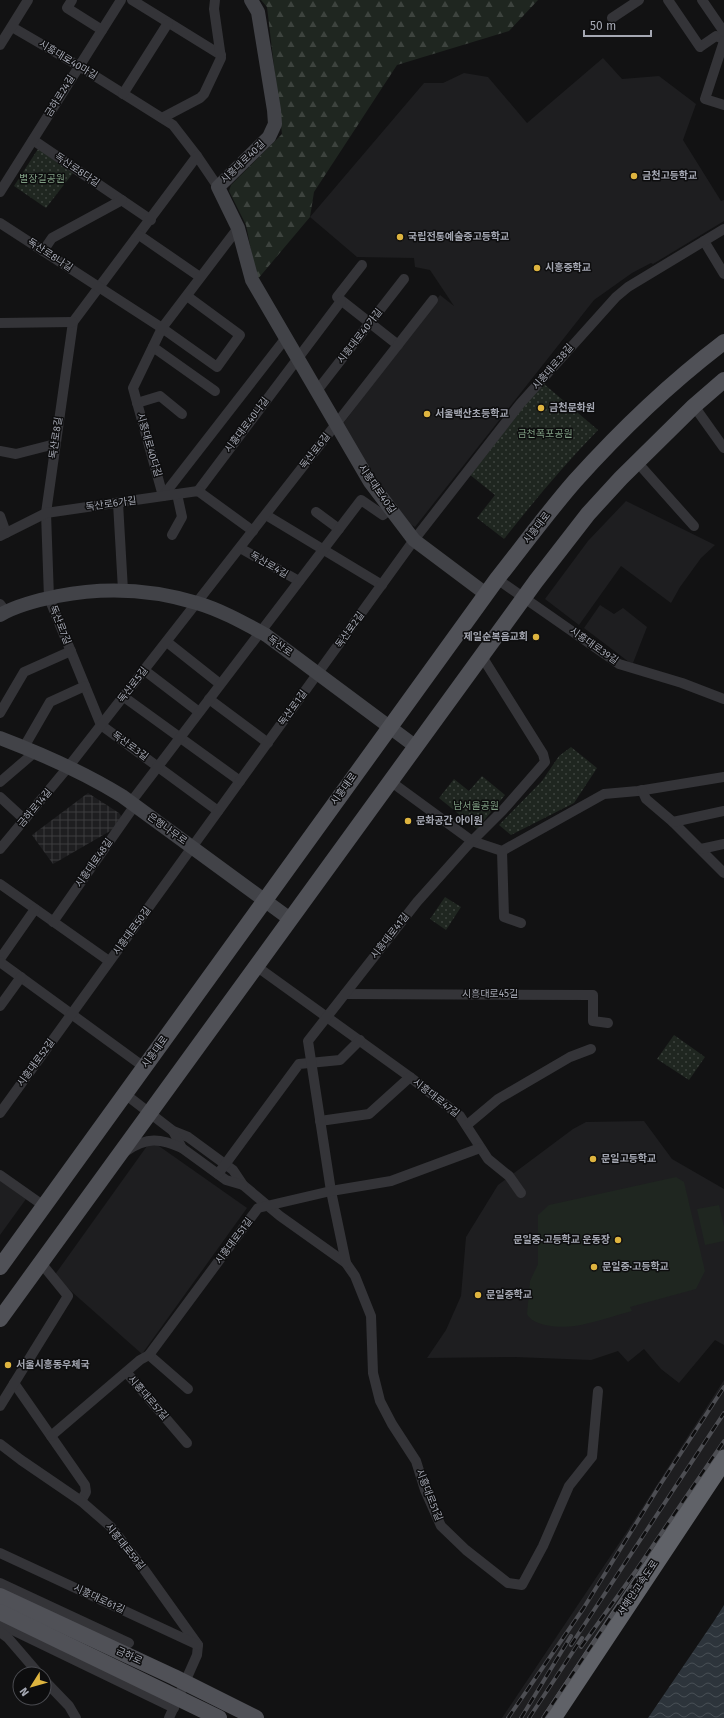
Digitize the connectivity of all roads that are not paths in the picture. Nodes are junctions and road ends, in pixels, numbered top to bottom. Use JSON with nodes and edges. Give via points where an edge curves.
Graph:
{"nodes":[{"id":1,"x":28,"y":0,"type":"edge"},
{"id":2,"x":72,"y":0,"type":"edge"},
{"id":3,"x":121,"y":0,"type":"edge"},
{"id":4,"x":132,"y":0,"type":"edge"},
{"id":5,"x":215,"y":0,"type":"edge"},
{"id":6,"x":250,"y":0,"type":"edge"},
{"id":7,"x":639,"y":0,"type":"edge"},
{"id":8,"x":668,"y":0,"type":"edge"},
{"id":9,"x":702,"y":0,"type":"edge"},
{"id":10,"x":612,"y":18,"type":"dead end"},
{"id":11,"x":168,"y":22,"type":"junction"},
{"id":12,"x":12,"y":27,"type":"junction"},
{"id":13,"x":102,"y":30,"type":"junction"},
{"id":14,"x":724,"y":32,"type":"edge"},
{"id":15,"x":724,"y":40,"type":"edge"},
{"id":16,"x":0,"y":45,"type":"edge"},
{"id":17,"x":221,"y":55,"type":"junction"},
{"id":18,"x":79,"y":66,"type":"junction"},
{"id":19,"x":123,"y":94,"type":"junction"},
{"id":20,"x":724,"y":105,"type":"edge"},
{"id":21,"x":162,"y":118,"type":"junction"},
{"id":22,"x":33,"y":140,"type":"junction"},
{"id":23,"x":197,"y":156,"type":"junction"},
{"id":24,"x":218,"y":187,"type":"junction"},
{"id":25,"x":0,"y":192,"type":"edge"},
{"id":26,"x":122,"y":200,"type":"junction"},
{"id":27,"x":151,"y":220,"type":"junction"},
{"id":28,"x":0,"y":223,"type":"edge"},
{"id":29,"x":238,"y":228,"type":"junction"},
{"id":30,"x":724,"y":228,"type":"edge"},
{"id":31,"x":139,"y":235,"type":"junction"},
{"id":32,"x":704,"y":241,"type":"junction"},
{"id":33,"x":43,"y":251,"type":"junction"},
{"id":34,"x":362,"y":265,"type":"dead end"},
{"id":35,"x":724,"y":274,"type":"edge"},
{"id":36,"x":200,"y":277,"type":"junction"},
{"id":37,"x":404,"y":279,"type":"dead end"},
{"id":38,"x":100,"y":288,"type":"junction"},
{"id":39,"x":187,"y":296,"type":"junction"},
{"id":40,"x":433,"y":300,"type":"dead end"},
{"id":41,"x":342,"y":301,"type":"junction"},
{"id":42,"x":73,"y":322,"type":"junction"},
{"id":43,"x":0,"y":323,"type":"edge"},
{"id":44,"x":370,"y":323,"type":"junction"},
{"id":45,"x":162,"y":328,"type":"junction"},
{"id":46,"x":285,"y":339,"type":"junction"},
{"id":47,"x":724,"y":342,"type":"edge"},
{"id":48,"x":398,"y":345,"type":"junction"},
{"id":49,"x":153,"y":347,"type":"junction"},
{"id":50,"x":297,"y":359,"type":"junction"},
{"id":51,"x":724,"y":380,"type":"edge"},
{"id":52,"x":215,"y":391,"type":"dead end"},
{"id":53,"x":316,"y":392,"type":"junction"},
{"id":54,"x":136,"y":403,"type":"junction"},
{"id":55,"x":694,"y":406,"type":"junction"},
{"id":56,"x":182,"y":414,"type":"dead end"},
{"id":57,"x":336,"y":425,"type":"junction"},
{"id":58,"x":55,"y":444,"type":"junction"},
{"id":59,"x":724,"y":448,"type":"edge"},
{"id":60,"x":0,"y":452,"type":"edge"},
{"id":61,"x":637,"y":462,"type":"junction"},
{"id":62,"x":198,"y":491,"type":"junction"},
{"id":63,"x":177,"y":494,"type":"junction"},
{"id":64,"x":163,"y":496,"type":"junction"},
{"id":65,"x":118,"y":503,"type":"junction"},
{"id":66,"x":390,"y":509,"type":"junction"},
{"id":67,"x":316,"y":512,"type":"dead end"},
{"id":68,"x":46,"y":513,"type":"junction"},
{"id":69,"x":266,"y":515,"type":"junction"},
{"id":70,"x":0,"y":516,"type":"edge"},
{"id":71,"x":694,"y":526,"type":"dead end"},
{"id":72,"x":339,"y":529,"type":"junction"},
{"id":73,"x":253,"y":532,"type":"junction"},
{"id":74,"x":3,"y":534,"type":"edge"},
{"id":75,"x":172,"y":535,"type":"dead end"},
{"id":76,"x":414,"y":540,"type":"junction"},
{"id":77,"x":240,"y":548,"type":"junction"},
{"id":78,"x":324,"y":549,"type":"junction"},
{"id":79,"x":497,"y":579,"type":"junction"},
{"id":80,"x":299,"y":581,"type":"junction"},
{"id":81,"x":382,"y":585,"type":"junction"},
{"id":82,"x":123,"y":590,"type":"junction"},
{"id":83,"x":486,"y":594,"type":"junction"},
{"id":84,"x":524,"y":597,"type":"junction"},
{"id":85,"x":49,"y":598,"type":"junction"},
{"id":86,"x":197,"y":603,"type":"junction"},
{"id":87,"x":2,"y":610,"type":"edge"},
{"id":88,"x":260,"y":632,"type":"junction"},
{"id":89,"x":167,"y":642,"type":"junction"},
{"id":90,"x":71,"y":651,"type":"junction"},
{"id":91,"x":481,"y":655,"type":"junction"},
{"id":92,"x":144,"y":670,"type":"junction"},
{"id":93,"x":318,"y":674,"type":"junction"},
{"id":94,"x":220,"y":684,"type":"junction"},
{"id":95,"x":85,"y":686,"type":"junction"},
{"id":96,"x":124,"y":697,"type":"junction"},
{"id":97,"x":209,"y":699,"type":"junction"},
{"id":98,"x":724,"y":699,"type":"edge"},
{"id":99,"x":199,"y":712,"type":"junction"},
{"id":100,"x":0,"y":713,"type":"edge"},
{"id":101,"x":101,"y":726,"type":"junction"},
{"id":102,"x":389,"y":727,"type":"junction"},
{"id":103,"x":180,"y":737,"type":"junction"},
{"id":104,"x":0,"y":738,"type":"edge"},
{"id":105,"x":268,"y":742,"type":"junction"},
{"id":106,"x":415,"y":746,"type":"junction"},
{"id":107,"x":30,"y":750,"type":"junction"},
{"id":108,"x":69,"y":766,"type":"junction"},
{"id":109,"x":158,"y":766,"type":"junction"},
{"id":110,"x":724,"y":777,"type":"edge"},
{"id":111,"x":240,"y":781,"type":"junction"},
{"id":112,"x":390,"y":781,"type":"junction"},
{"id":113,"x":0,"y":782,"type":"edge"},
{"id":114,"x":642,"y":790,"type":"junction"},
{"id":115,"x":0,"y":797,"type":"edge"},
{"id":116,"x":133,"y":804,"type":"junction"},
{"id":117,"x":218,"y":811,"type":"junction"},
{"id":118,"x":724,"y":811,"type":"edge"},
{"id":119,"x":25,"y":820,"type":"junction"},
{"id":120,"x":674,"y":822,"type":"junction"},
{"id":121,"x":472,"y":841,"type":"junction"},
{"id":122,"x":724,"y":844,"type":"edge"},
{"id":123,"x":192,"y":847,"type":"junction"},
{"id":124,"x":0,"y":849,"type":"edge"},
{"id":125,"x":701,"y":849,"type":"junction"},
{"id":126,"x":502,"y":851,"type":"junction"},
{"id":127,"x":724,"y":873,"type":"edge"},
{"id":128,"x":0,"y":884,"type":"edge"},
{"id":129,"x":264,"y":900,"type":"junction"},
{"id":130,"x":35,"y":909,"type":"junction"},
{"id":131,"x":290,"y":919,"type":"junction"},
{"id":132,"x":53,"y":922,"type":"junction"},
{"id":133,"x":521,"y":923,"type":"dead end"},
{"id":134,"x":0,"y":960,"type":"edge"},
{"id":135,"x":109,"y":961,"type":"junction"},
{"id":136,"x":256,"y":966,"type":"junction"},
{"id":137,"x":21,"y":977,"type":"junction"},
{"id":138,"x":345,"y":994,"type":"junction"},
{"id":139,"x":0,"y":1006,"type":"edge"},
{"id":140,"x":71,"y":1014,"type":"junction"},
{"id":141,"x":327,"y":1017,"type":"junction"},
{"id":142,"x":608,"y":1023,"type":"dead end"},
{"id":143,"x":360,"y":1040,"type":"junction"},
{"id":144,"x":591,"y":1049,"type":"dead end"},
{"id":145,"x":312,"y":1062,"type":"junction"},
{"id":146,"x":144,"y":1067,"type":"junction"},
{"id":147,"x":410,"y":1077,"type":"junction"},
{"id":148,"x":125,"y":1094,"type":"junction"},
{"id":149,"x":0,"y":1113,"type":"edge"},
{"id":150,"x":150,"y":1113,"type":"junction"},
{"id":151,"x":320,"y":1122,"type":"junction"},
{"id":152,"x":467,"y":1125,"type":"junction"},
{"id":153,"x":173,"y":1131,"type":"junction"},
{"id":154,"x":182,"y":1148,"type":"junction"},
{"id":155,"x":480,"y":1148,"type":"junction"},
{"id":156,"x":118,"y":1156,"type":"junction"},
{"id":157,"x":225,"y":1164,"type":"junction"},
{"id":158,"x":218,"y":1174,"type":"junction"},
{"id":159,"x":0,"y":1175,"type":"edge"},
{"id":160,"x":243,"y":1186,"type":"junction"},
{"id":161,"x":331,"y":1191,"type":"junction"},
{"id":162,"x":521,"y":1193,"type":"dead end"},
{"id":163,"x":268,"y":1205,"type":"junction"},
{"id":164,"x":44,"y":1206,"type":"junction"},
{"id":165,"x":41,"y":1263,"type":"junction"},
{"id":166,"x":346,"y":1263,"type":"junction"},
{"id":167,"x":0,"y":1267,"type":"edge"},
{"id":168,"x":0,"y":1319,"type":"edge"},
{"id":169,"x":149,"y":1355,"type":"junction"},
{"id":170,"x":127,"y":1373,"type":"junction"},
{"id":171,"x":14,"y":1383,"type":"junction"},
{"id":172,"x":188,"y":1389,"type":"dead end"},
{"id":173,"x":598,"y":1391,"type":"dead end"},
{"id":174,"x":0,"y":1406,"type":"edge"},
{"id":175,"x":51,"y":1436,"type":"junction"},
{"id":176,"x":187,"y":1443,"type":"dead end"},
{"id":177,"x":0,"y":1444,"type":"edge"},
{"id":178,"x":724,"y":1459,"type":"edge"},
{"id":179,"x":724,"y":1479,"type":"edge"},
{"id":180,"x":81,"y":1501,"type":"junction"},
{"id":181,"x":0,"y":1553,"type":"edge"},
{"id":182,"x":0,"y":1583,"type":"edge"},
{"id":183,"x":0,"y":1596,"type":"edge"},
{"id":184,"x":0,"y":1612,"type":"edge"},
{"id":185,"x":0,"y":1624,"type":"edge"},
{"id":186,"x":0,"y":1632,"type":"edge"},
{"id":187,"x":129,"y":1643,"type":"dead end"},
{"id":188,"x":198,"y":1645,"type":"junction"},
{"id":189,"x":32,"y":1666,"type":"edge"},
{"id":190,"x":186,"y":1683,"type":"junction"},
{"id":191,"x":52,"y":1688,"type":"edge"},
{"id":192,"x":176,"y":1703,"type":"junction"},
{"id":193,"x":76,"y":1718,"type":"edge"},
{"id":194,"x":169,"y":1718,"type":"edge"},
{"id":195,"x":219,"y":1718,"type":"edge"},
{"id":196,"x":256,"y":1718,"type":"edge"},
{"id":197,"x":552,"y":1718,"type":"edge"},
{"id":198,"x":566,"y":1718,"type":"edge"}],
"edges":[{"from":1,"to":12,"type":"street"},
{"from":2,"to":13,"type":"street","via":[[67,8]]},
{"from":3,"to":13,"type":"street","name":"금하로24길"},
{"from":4,"to":11,"type":"street"},
{"from":5,"to":17,"type":"street"},
{"from":6,"to":24,"type":"street","name":"시흥대로40길","via":[[258,12],[275,124],[269,137]]},
{"from":7,"to":10,"type":"street"},
{"from":8,"to":15,"type":"street","via":[[700,47],[716,36]]},
{"from":9,"to":14,"type":"street"},
{"from":11,"to":17,"type":"street"},
{"from":11,"to":19,"type":"street"},
{"from":12,"to":16,"type":"street"},
{"from":12,"to":18,"type":"street","name":"시흥대로40마길"},
{"from":13,"to":18,"type":"street","name":"금하로24길"},
{"from":15,"to":20,"type":"street","via":[[705,98]]},
{"from":17,"to":21,"type":"street","via":[[204,94]]},
{"from":18,"to":19,"type":"street","name":"시흥대로40마길"},
{"from":18,"to":22,"type":"street","name":"금하로24길"},
{"from":19,"to":21,"type":"street","name":"시흥대로40마길"},
{"from":21,"to":23,"type":"street","name":"시흥대로40마길","via":[[173,125]]},
{"from":22,"to":25,"type":"street","name":"금하로24길"},
{"from":22,"to":26,"type":"street","name":"독산로8다길"},
{"from":23,"to":24,"type":"street","name":"시흥대로40마길"},
{"from":23,"to":27,"type":"street"},
{"from":24,"to":29,"type":"street","name":"시흥대로40길"},
{"from":26,"to":27,"type":"street","name":"독산로8다길"},
{"from":26,"to":33,"type":"street","via":[[52,238]]},
{"from":27,"to":31,"type":"street"},
{"from":28,"to":33,"type":"street","name":"독산로8나길"},
{"from":29,"to":36,"type":"street","name":"시흥대로40다길"},
{"from":29,"to":46,"type":"street","name":"시흥대로40길","via":[[252,280]]},
{"from":30,"to":32,"type":"street","name":"시흥대로38길"},
{"from":31,"to":36,"type":"street"},
{"from":31,"to":38,"type":"street"},
{"from":32,"to":35,"type":"street"},
{"from":32,"to":76,"type":"street","name":"시흥대로38길","via":[[616,297],[520,404]]},
{"from":33,"to":38,"type":"street","name":"독산로8나길"},
{"from":34,"to":41,"type":"street","via":[[337,297]]},
{"from":36,"to":39,"type":"street","name":"시흥대로40다길"},
{"from":37,"to":44,"type":"street","name":"시흥대로40가길"},
{"from":38,"to":42,"type":"street"},
{"from":38,"to":45,"type":"street"},
{"from":39,"to":45,"type":"street","name":"시흥대로40다길"},
{"from":39,"to":45,"type":"street","via":[[240,335],[217,367]]},
{"from":40,"to":48,"type":"street","name":"독산로6길"},
{"from":41,"to":44,"type":"street"},
{"from":41,"to":50,"type":"street"},
{"from":42,"to":43,"type":"street"},
{"from":42,"to":58,"type":"street","name":"독산로8길"},
{"from":44,"to":48,"type":"street"},
{"from":44,"to":53,"type":"street","name":"시흥대로40가길"},
{"from":45,"to":49,"type":"street","name":"시흥대로40다길"},
{"from":46,"to":50,"type":"street","name":"시흥대로40길"},
{"from":46,"to":64,"type":"street","name":"시흥대로40다길"},
{"from":47,"to":79,"type":"main road","name":"시흥대로","via":[[634,420],[574,482]]},
{"from":48,"to":57,"type":"street","name":"독산로6길"},
{"from":49,"to":52,"type":"street"},
{"from":49,"to":54,"type":"street","name":"시흥대로40다길","via":[[132,388]]},
{"from":50,"to":53,"type":"street","name":"시흥대로40길"},
{"from":50,"to":62,"type":"street","name":"시흥대로40나길"},
{"from":51,"to":55,"type":"main road"},
{"from":53,"to":57,"type":"street","name":"시흥대로40길"},
{"from":54,"to":56,"type":"street","via":[[160,396]]},
{"from":54,"to":64,"type":"street","name":"시흥대로40다길"},
{"from":55,"to":59,"type":"street"},
{"from":55,"to":61,"type":"main road"},
{"from":57,"to":66,"type":"street","name":"시흥대로40길","via":[[370,482]]},
{"from":57,"to":69,"type":"street","name":"독산로6길"},
{"from":58,"to":60,"type":"street","via":[[16,454]]},
{"from":58,"to":68,"type":"street","name":"독산로8길"},
{"from":61,"to":71,"type":"street"},
{"from":61,"to":84,"type":"main road","via":[[588,514]]},
{"from":62,"to":63,"type":"street","name":"독산로6가길"},
{"from":62,"to":73,"type":"street"},
{"from":63,"to":64,"type":"street","name":"독산로6가길"},
{"from":63,"to":75,"type":"street","via":[[182,517]]},
{"from":64,"to":65,"type":"street","name":"독산로6가길"},
{"from":65,"to":68,"type":"street","name":"독산로6가길"},
{"from":65,"to":82,"type":"street"},
{"from":66,"to":72,"type":"street","name":"독산로4길","via":[[383,515],[361,500]]},
{"from":66,"to":76,"type":"street","name":"시흥대로40길"},
{"from":67,"to":72,"type":"street"},
{"from":68,"to":74,"type":"street","name":"독산로6가길"},
{"from":68,"to":85,"type":"street","name":"독산로8길"},
{"from":69,"to":73,"type":"street","name":"독산로6길"},
{"from":69,"to":78,"type":"street"},
{"from":70,"to":74,"type":"street"},
{"from":72,"to":78,"type":"street","name":"독산로4길"},
{"from":73,"to":77,"type":"street","name":"독산로6길"},
{"from":76,"to":81,"type":"street","name":"독산로2길"},
{"from":76,"to":83,"type":"street","name":"시흥대로40길"},
{"from":77,"to":80,"type":"street","name":"독산로4길"},
{"from":77,"to":86,"type":"street","name":"독산로6길"},
{"from":78,"to":80,"type":"street","name":"독산로4길"},
{"from":78,"to":81,"type":"street"},
{"from":79,"to":83,"type":"main road","name":"시흥대로"},
{"from":79,"to":84,"type":"street","name":"시흥대로39길"},
{"from":80,"to":88,"type":"street","name":"독산로4길"},
{"from":81,"to":93,"type":"street","name":"독산로2길"},
{"from":82,"to":85,"type":"street","name":"독산로","via":[[81,592]]},
{"from":82,"to":86,"type":"street","name":"독산로","via":[[155,593]]},
{"from":83,"to":102,"type":"main road","name":"시흥대로"},
{"from":84,"to":91,"type":"main road"},
{"from":84,"to":98,"type":"street","name":"시흥대로39길","via":[[619,664]]},
{"from":85,"to":87,"type":"street","name":"독산로"},
{"from":85,"to":90,"type":"street","name":"독산로7길"},
{"from":86,"to":88,"type":"street","name":"독산로"},
{"from":86,"to":89,"type":"street","name":"독산로5길"},
{"from":88,"to":93,"type":"street","name":"독산로"},
{"from":88,"to":94,"type":"street","name":"독산로3길"},
{"from":89,"to":92,"type":"street","name":"독산로5길"},
{"from":89,"to":94,"type":"street"},
{"from":90,"to":95,"type":"street","name":"독산로7길"},
{"from":90,"to":100,"type":"street","name":"독산로7길","via":[[24,672]]},
{"from":91,"to":106,"type":"main road"},
{"from":91,"to":121,"type":"street","name":"시흥대로41길","via":[[543,754],[545,762]]},
{"from":92,"to":96,"type":"street","name":"독산로5길"},
{"from":92,"to":99,"type":"street"},
{"from":93,"to":102,"type":"street","name":"독산로"},
{"from":93,"to":105,"type":"street","name":"독산로1길"},
{"from":94,"to":97,"type":"street","name":"독산로3길"},
{"from":95,"to":101,"type":"street","name":"독산로7길"},
{"from":95,"to":107,"type":"street","via":[[50,702]]},
{"from":96,"to":101,"type":"street","name":"독산로5길"},
{"from":96,"to":103,"type":"street"},
{"from":97,"to":99,"type":"street","name":"독산로3길"},
{"from":97,"to":105,"type":"street"},
{"from":99,"to":103,"type":"street","name":"독산로3길"},
{"from":101,"to":108,"type":"street","name":"독산로5길"},
{"from":101,"to":109,"type":"street","name":"독산로3길"},
{"from":102,"to":106,"type":"street","name":"독산로"},
{"from":102,"to":129,"type":"main road","name":"시흥대로"},
{"from":103,"to":109,"type":"street","name":"독산로3길"},
{"from":103,"to":111,"type":"street"},
{"from":104,"to":107,"type":"street","name":"은행나무로"},
{"from":105,"to":111,"type":"street","name":"독산로1길"},
{"from":106,"to":112,"type":"main road"},
{"from":107,"to":108,"type":"street","name":"은행나무로"},
{"from":107,"to":113,"type":"street"},
{"from":108,"to":116,"type":"street","name":"은행나무로","via":[[95,779]]},
{"from":108,"to":119,"type":"street","name":"금하로14길"},
{"from":109,"to":116,"type":"street","name":"독산로3길"},
{"from":109,"to":117,"type":"street"},
{"from":110,"to":114,"type":"street"},
{"from":111,"to":117,"type":"street","name":"독산로1길"},
{"from":112,"to":121,"type":"street"},
{"from":112,"to":131,"type":"main road"},
{"from":114,"to":120,"type":"street","via":[[646,799]]},
{"from":114,"to":126,"type":"street","via":[[604,794]]},
{"from":115,"to":119,"type":"street"},
{"from":116,"to":123,"type":"street","name":"은행나무로"},
{"from":116,"to":132,"type":"street","name":"시흥대로48길"},
{"from":117,"to":123,"type":"street","name":"독산로1길"},
{"from":118,"to":120,"type":"street"},
{"from":119,"to":124,"type":"street","name":"금하로14길"},
{"from":120,"to":125,"type":"street"},
{"from":121,"to":126,"type":"street"},
{"from":121,"to":138,"type":"street","name":"시흥대로41길","via":[[417,902]]},
{"from":122,"to":125,"type":"street"},
{"from":123,"to":129,"type":"street","name":"은행나무로"},
{"from":123,"to":135,"type":"street","name":"시흥대로50길"},
{"from":125,"to":127,"type":"street"},
{"from":126,"to":133,"type":"street","via":[[504,917]]},
{"from":128,"to":130,"type":"street"},
{"from":129,"to":131,"type":"street","name":"은행나무로"},
{"from":129,"to":146,"type":"main road","name":"시흥대로"},
{"from":130,"to":132,"type":"street"},
{"from":130,"to":134,"type":"street"},
{"from":131,"to":136,"type":"main road"},
{"from":132,"to":135,"type":"street"},
{"from":134,"to":137,"type":"street"},
{"from":135,"to":140,"type":"street","name":"시흥대로50길"},
{"from":136,"to":141,"type":"street","name":"시흥대로47길"},
{"from":136,"to":150,"type":"main road"},
{"from":137,"to":139,"type":"street"},
{"from":137,"to":140,"type":"street"},
{"from":138,"to":141,"type":"street","name":"시흥대로41길"},
{"from":138,"to":142,"type":"street","name":"시흥대로45길","via":[[593,995],[593,1021]]},
{"from":140,"to":146,"type":"street"},
{"from":140,"to":149,"type":"street","name":"시흥대로52길"},
{"from":141,"to":143,"type":"street","name":"시흥대로47길"},
{"from":141,"to":145,"type":"street","name":"시흥대로41길","via":[[308,1041]]},
{"from":143,"to":145,"type":"street","via":[[340,1060]]},
{"from":143,"to":147,"type":"street","name":"시흥대로47길"},
{"from":144,"to":152,"type":"street","via":[[570,1057],[498,1099]]},
{"from":145,"to":151,"type":"street","name":"시흥대로41길"},
{"from":145,"to":157,"type":"street","via":[[299,1064]]},
{"from":146,"to":148,"type":"main road","name":"시흥대로"},
{"from":147,"to":151,"type":"street","name":"시흥대로47길","via":[[369,1114]]},
{"from":147,"to":152,"type":"street","name":"시흥대로47길","via":[[460,1116]]},
{"from":148,"to":150,"type":"street","name":"시흥대로51길"},
{"from":148,"to":164,"type":"main road","name":"시흥대로"},
{"from":150,"to":153,"type":"street","name":"시흥대로51길"},
{"from":150,"to":156,"type":"main road"},
{"from":151,"to":161,"type":"street","name":"시흥대로41길"},
{"from":152,"to":155,"type":"street","name":"시흥대로47길"},
{"from":153,"to":154,"type":"street","name":"시흥대로51길"},
{"from":153,"to":157,"type":"street","name":"시흥대로51길","via":[[188,1137]]},
{"from":154,"to":156,"type":"street","via":[[168,1142],[144,1140]]},
{"from":154,"to":158,"type":"street","name":"시흥대로51길"},
{"from":155,"to":161,"type":"street","name":"시흥대로51길","via":[[391,1181]]},
{"from":155,"to":162,"type":"street","name":"시흥대로47길","via":[[493,1165],[509,1176]]},
{"from":156,"to":165,"type":"main road"},
{"from":157,"to":158,"type":"street"},
{"from":157,"to":160,"type":"street","name":"시흥대로51길","via":[[233,1170]]},
{"from":158,"to":160,"type":"street","name":"시흥대로51길"},
{"from":159,"to":164,"type":"street"},
{"from":160,"to":163,"type":"street","name":"시흥대로51길"},
{"from":161,"to":163,"type":"street","name":"시흥대로51길"},
{"from":161,"to":166,"type":"street","name":"시흥대로41길"},
{"from":163,"to":166,"type":"street","name":"시흥대로51길"},
{"from":163,"to":169,"type":"street","name":"시흥대로51길","via":[[258,1208]]},
{"from":164,"to":167,"type":"main road","name":"시흥대로"},
{"from":165,"to":168,"type":"main road"},
{"from":165,"to":171,"type":"street","via":[[68,1296]]},
{"from":166,"to":173,"type":"street","name":"시흥대로51길","via":[[355,1276],[371,1316],[373,1373],[380,1401],[416,1461],[441,1526],[452,1538],[508,1583],[522,1586],[569,1486],[592,1457]]},
{"from":169,"to":170,"type":"street","name":"시흥대로51길"},
{"from":169,"to":172,"type":"street"},
{"from":170,"to":175,"type":"street","name":"시흥대로57길"},
{"from":170,"to":176,"type":"street","name":"시흥대로57길"},
{"from":171,"to":174,"type":"street"},
{"from":171,"to":175,"type":"street"},
{"from":175,"to":180,"type":"street","via":[[85,1484],[86,1492]]},
{"from":177,"to":180,"type":"street","name":"시흥대로59길"},
{"from":178,"to":197,"type":"highway","name":"서해안고속도로"},
{"from":179,"to":198,"type":"highway","name":"서해안고속도로"},
{"from":180,"to":188,"type":"street","name":"시흥대로59길","via":[[111,1527]]},
{"from":181,"to":188,"type":"street","name":"시흥대로61길"},
{"from":182,"to":187,"type":"street"},
{"from":183,"to":190,"type":"main road","name":"금하로"},
{"from":184,"to":192,"type":"main road","name":"금하로"},
{"from":185,"to":192,"type":"street"},
{"from":186,"to":189,"type":"street"},
{"from":188,"to":190,"type":"street","via":[[197,1655]]},
{"from":190,"to":192,"type":"street"},
{"from":190,"to":196,"type":"main road","name":"금하로"},
{"from":191,"to":193,"type":"street","via":[[69,1706]]},
{"from":192,"to":194,"type":"street"},
{"from":192,"to":195,"type":"main road","name":"금하로"}]}
